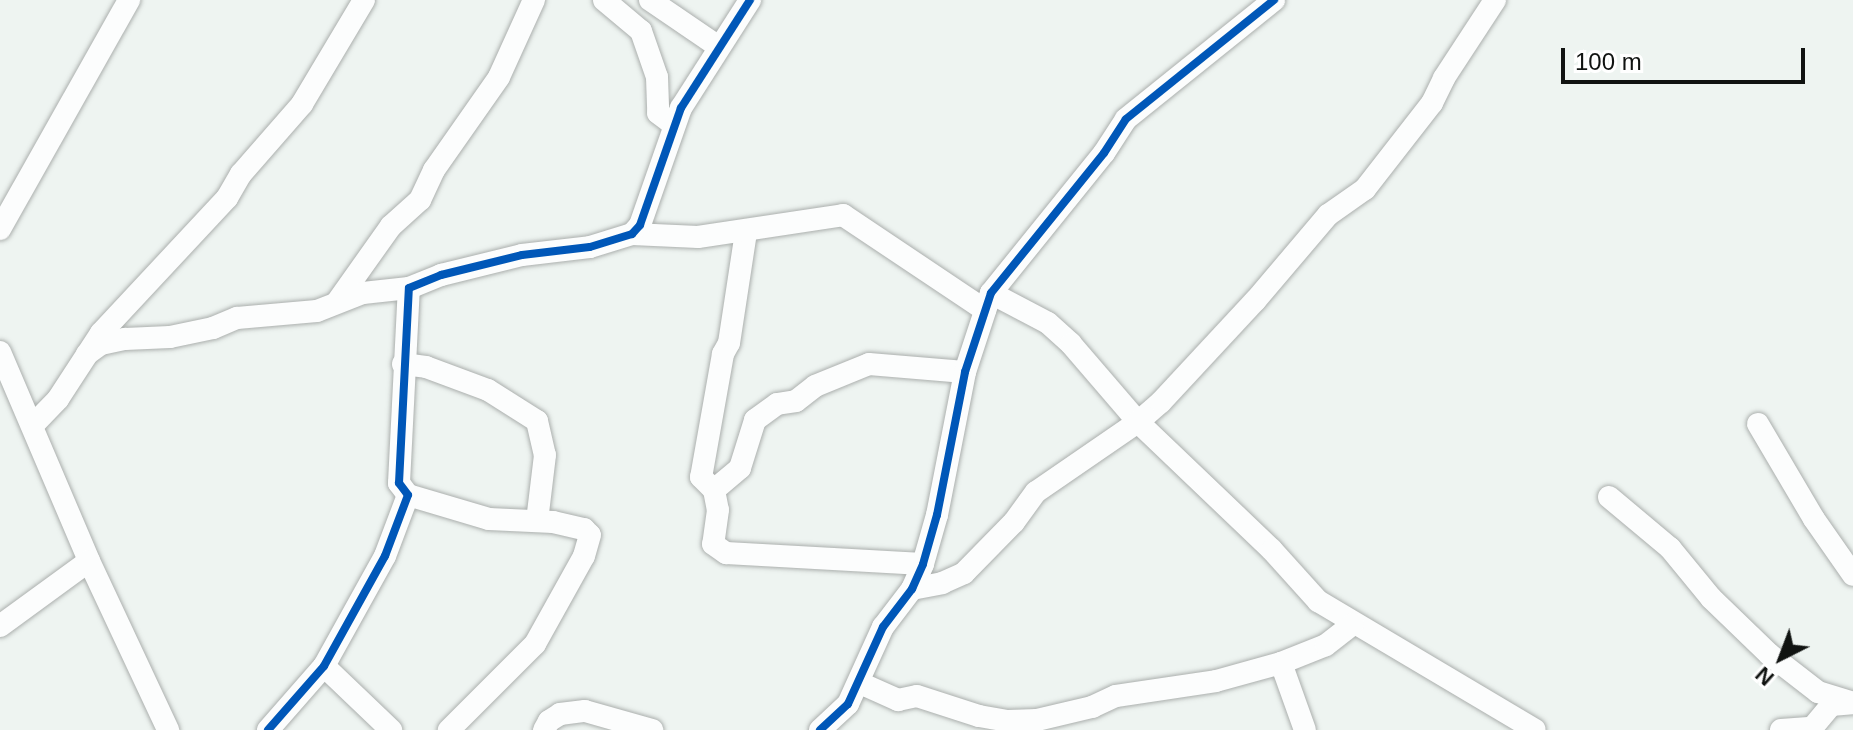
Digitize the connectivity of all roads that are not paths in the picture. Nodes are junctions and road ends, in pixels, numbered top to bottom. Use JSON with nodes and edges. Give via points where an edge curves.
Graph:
{"nodes":[{"id":1,"x":129,"y":0,"type":"edge"},
{"id":2,"x":364,"y":0,"type":"edge"},
{"id":3,"x":534,"y":0,"type":"edge"},
{"id":4,"x":604,"y":0,"type":"edge"},
{"id":5,"x":650,"y":0,"type":"edge"},
{"id":6,"x":750,"y":0,"type":"edge"},
{"id":7,"x":1274,"y":0,"type":"edge"},
{"id":8,"x":1495,"y":0,"type":"edge"},
{"id":9,"x":719,"y":47,"type":"junction"},
{"id":10,"x":674,"y":125,"type":"junction"},
{"id":11,"x":0,"y":229,"type":"edge"},
{"id":12,"x":746,"y":232,"type":"junction"},
{"id":13,"x":632,"y":234,"type":"junction"},
{"id":14,"x":409,"y":288,"type":"junction"},
{"id":15,"x":337,"y":302,"type":"junction"},
{"id":16,"x":988,"y":302,"type":"junction"},
{"id":17,"x":0,"y":352,"type":"edge"},
{"id":18,"x":83,"y":357,"type":"junction"},
{"id":19,"x":403,"y":364,"type":"junction"},
{"id":20,"x":965,"y":372,"type":"junction"},
{"id":21,"x":1138,"y":422,"type":"junction"},
{"id":22,"x":1758,"y":424,"type":"dead end"},
{"id":23,"x":33,"y":425,"type":"junction"},
{"id":24,"x":714,"y":490,"type":"junction"},
{"id":25,"x":408,"y":495,"type":"junction"},
{"id":26,"x":1609,"y":497,"type":"dead end"},
{"id":27,"x":537,"y":521,"type":"junction"},
{"id":28,"x":89,"y":561,"type":"junction"},
{"id":29,"x":923,"y":564,"type":"junction"},
{"id":30,"x":1853,"y":575,"type":"edge"},
{"id":31,"x":912,"y":589,"type":"junction"},
{"id":32,"x":1353,"y":624,"type":"junction"},
{"id":33,"x":0,"y":626,"type":"edge"},
{"id":34,"x":1281,"y":663,"type":"junction"},
{"id":35,"x":324,"y":666,"type":"junction"},
{"id":36,"x":860,"y":683,"type":"junction"},
{"id":37,"x":1852,"y":703,"type":"edge"},
{"id":38,"x":168,"y":730,"type":"edge"},
{"id":39,"x":268,"y":730,"type":"edge"},
{"id":40,"x":391,"y":730,"type":"edge"},
{"id":41,"x":449,"y":730,"type":"edge"},
{"id":42,"x":544,"y":730,"type":"edge"},
{"id":43,"x":652,"y":730,"type":"edge"},
{"id":44,"x":820,"y":730,"type":"edge"},
{"id":45,"x":1305,"y":730,"type":"edge"},
{"id":46,"x":1535,"y":730,"type":"edge"},
{"id":47,"x":1781,"y":730,"type":"edge"}],
"edges":[{"from":1,"to":11,"type":"street"},
{"from":2,"to":18,"type":"street","via":[[302,104],[241,174],[227,198]]},
{"from":3,"to":15,"type":"street","via":[[499,77],[434,170],[420,200],[391,226]]},
{"from":4,"to":10,"type":"street","via":[[641,31],[657,77],[658,113]]},
{"from":5,"to":9,"type":"street"},
{"from":6,"to":9,"type":"street"},
{"from":7,"to":16,"type":"street","via":[[1126,119]]},
{"from":8,"to":21,"type":"street","via":[[1432,103],[1365,189],[1328,215],[1255,301]]},
{"from":9,"to":10,"type":"street"},
{"from":10,"to":13,"type":"street","via":[[640,225]]},
{"from":12,"to":13,"type":"street","via":[[698,237]]},
{"from":12,"to":16,"type":"street","via":[[843,215]]},
{"from":12,"to":24,"type":"street","via":[[701,477]]},
{"from":13,"to":14,"type":"street","via":[[590,247],[480,265]]},
{"from":14,"to":15,"type":"street"},
{"from":14,"to":19,"type":"street"},
{"from":15,"to":18,"type":"street","via":[[317,311],[237,318],[213,328],[101,344]]},
{"from":16,"to":20,"type":"street"},
{"from":16,"to":21,"type":"street","via":[[1048,323]]},
{"from":17,"to":23,"type":"street"},
{"from":18,"to":23,"type":"street","via":[[58,399]]},
{"from":19,"to":25,"type":"street","via":[[399,483]]},
{"from":19,"to":27,"type":"street","via":[[488,390],[537,421],[545,455]]},
{"from":20,"to":24,"type":"street","via":[[869,364],[815,386],[755,420],[740,468]]},
{"from":20,"to":29,"type":"street"},
{"from":21,"to":31,"type":"street","via":[[1036,492],[964,573]]},
{"from":21,"to":32,"type":"street","via":[[1318,601]]},
{"from":22,"to":30,"type":"street"},
{"from":23,"to":28,"type":"street"},
{"from":24,"to":29,"type":"street","via":[[718,510],[713,544],[726,553]]},
{"from":25,"to":27,"type":"street","via":[[489,519]]},
{"from":25,"to":35,"type":"street","via":[[385,556]]},
{"from":26,"to":37,"type":"street","via":[[1670,548],[1711,598],[1769,654],[1818,692]]},
{"from":27,"to":41,"type":"street","via":[[584,529],[590,535],[584,556],[535,644]]},
{"from":28,"to":33,"type":"street"},
{"from":28,"to":38,"type":"street"},
{"from":29,"to":31,"type":"street"},
{"from":31,"to":36,"type":"street","via":[[883,627]]},
{"from":32,"to":34,"type":"street","via":[[1326,645]]},
{"from":32,"to":46,"type":"street"},
{"from":34,"to":36,"type":"street","via":[[1216,681],[1116,696],[1037,720],[1008,721],[917,696],[898,700]]},
{"from":34,"to":45,"type":"street"},
{"from":35,"to":39,"type":"street"},
{"from":35,"to":40,"type":"street"},
{"from":36,"to":44,"type":"street","via":[[848,704]]},
{"from":37,"to":47,"type":"street","via":[[1831,705],[1812,728]]},
{"from":42,"to":43,"type":"street","via":[[560,714],[585,711]]}]}
